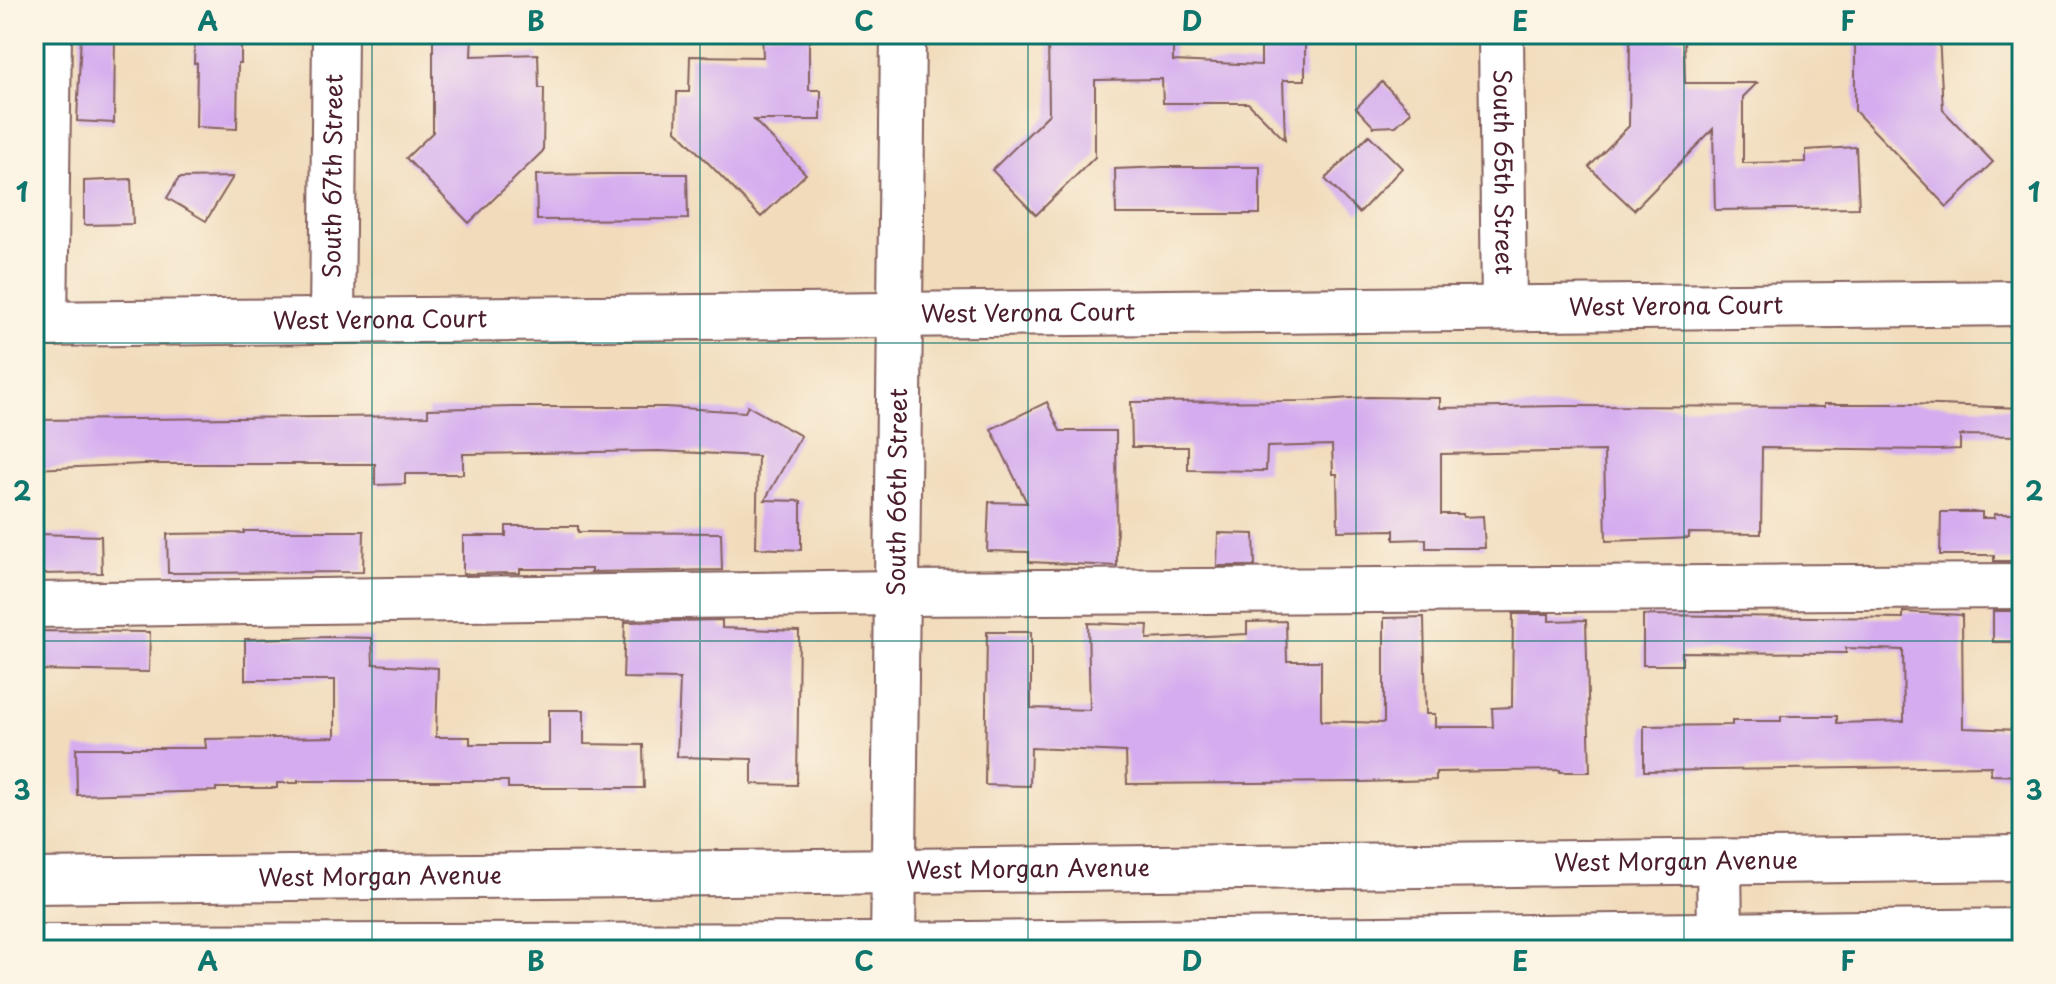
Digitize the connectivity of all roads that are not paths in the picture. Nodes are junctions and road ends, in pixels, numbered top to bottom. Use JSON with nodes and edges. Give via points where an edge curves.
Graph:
{"nodes":[{"id":1,"x":49,"y":34,"type":"edge"},
{"id":2,"x":335,"y":34,"type":"edge"},
{"id":3,"x":903,"y":34,"type":"edge"},
{"id":4,"x":1501,"y":34,"type":"edge"},
{"id":5,"x":2022,"y":303,"type":"edge"},
{"id":6,"x":1504,"y":308,"type":"junction"},
{"id":7,"x":900,"y":313,"type":"junction"},
{"id":8,"x":332,"y":320,"type":"junction"},
{"id":9,"x":40,"y":324,"type":"edge"},
{"id":10,"x":2022,"y":586,"type":"edge"},
{"id":11,"x":897,"y":593,"type":"junction"},
{"id":12,"x":34,"y":605,"type":"edge"},
{"id":13,"x":2022,"y":858,"type":"edge"},
{"id":14,"x":1719,"y":862,"type":"junction"},
{"id":15,"x":894,"y":873,"type":"junction"},
{"id":16,"x":34,"y":881,"type":"edge"},
{"id":17,"x":2022,"y":931,"type":"edge"},
{"id":18,"x":1720,"y":935,"type":"junction"},
{"id":19,"x":34,"y":947,"type":"edge"},
{"id":20,"x":893,"y":948,"type":"edge"}],
"edges":[{"from":1,"to":9,"type":"street"},
{"from":2,"to":8,"type":"street","name":"South 67th Street"},
{"from":3,"to":7,"type":"street","name":"South 66th Street"},
{"from":4,"to":6,"type":"street","name":"South 65th Street"},
{"from":5,"to":6,"type":"street","name":"West Verona Court"},
{"from":6,"to":7,"type":"street","name":"West Verona Court"},
{"from":7,"to":8,"type":"street","name":"West Verona Court"},
{"from":7,"to":11,"type":"street","name":"South 66th Street"},
{"from":8,"to":9,"type":"street","name":"West Verona Court"},
{"from":10,"to":11,"type":"street"},
{"from":11,"to":12,"type":"street"},
{"from":11,"to":15,"type":"street","name":"South 66th Street"},
{"from":13,"to":14,"type":"street","name":"West Morgan Avenue"},
{"from":14,"to":15,"type":"street","name":"West Morgan Avenue"},
{"from":14,"to":18,"type":"street"},
{"from":15,"to":16,"type":"street","name":"West Morgan Avenue"},
{"from":15,"to":20,"type":"street","name":"South 66th Street"},
{"from":17,"to":18,"type":"street"},
{"from":18,"to":20,"type":"street"},
{"from":19,"to":20,"type":"street"}]}
